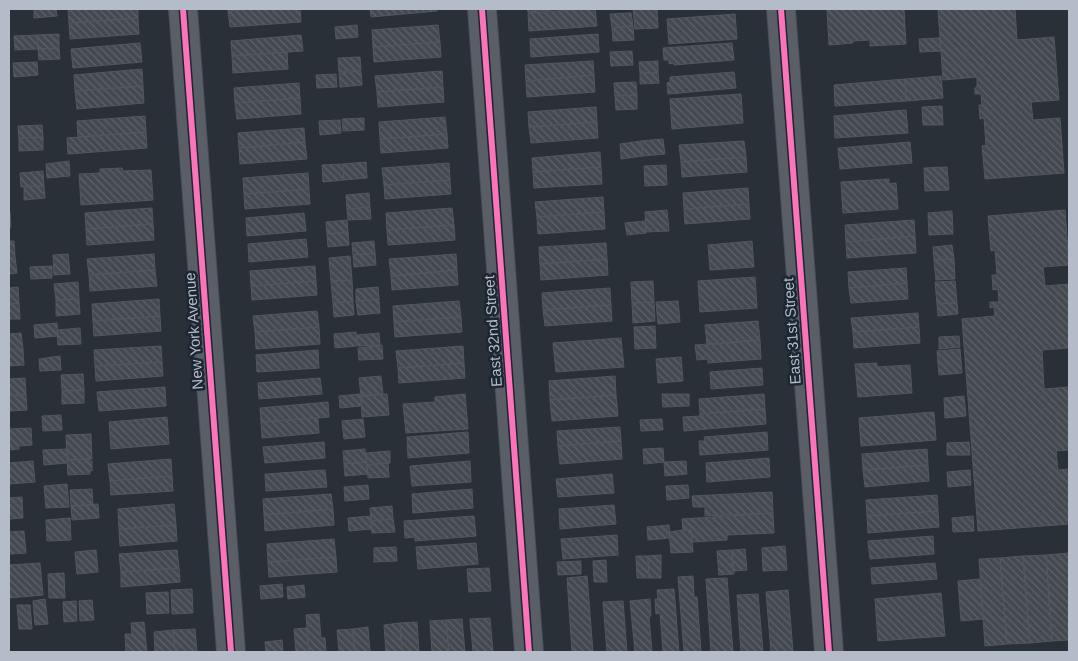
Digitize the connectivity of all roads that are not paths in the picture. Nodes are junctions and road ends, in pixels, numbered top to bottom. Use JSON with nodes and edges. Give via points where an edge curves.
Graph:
{"nodes":[{"id":1,"x":183,"y":9,"type":"edge"},
{"id":2,"x":482,"y":9,"type":"edge"},
{"id":3,"x":781,"y":9,"type":"edge"},
{"id":4,"x":230,"y":652,"type":"edge"},
{"id":5,"x":529,"y":652,"type":"edge"},
{"id":6,"x":829,"y":652,"type":"edge"}],
"edges":[{"from":1,"to":4,"type":"street","name":"New York Avenue"},
{"from":2,"to":5,"type":"street","name":"East 32nd Street"},
{"from":3,"to":6,"type":"street","name":"East 31st Street"}]}
